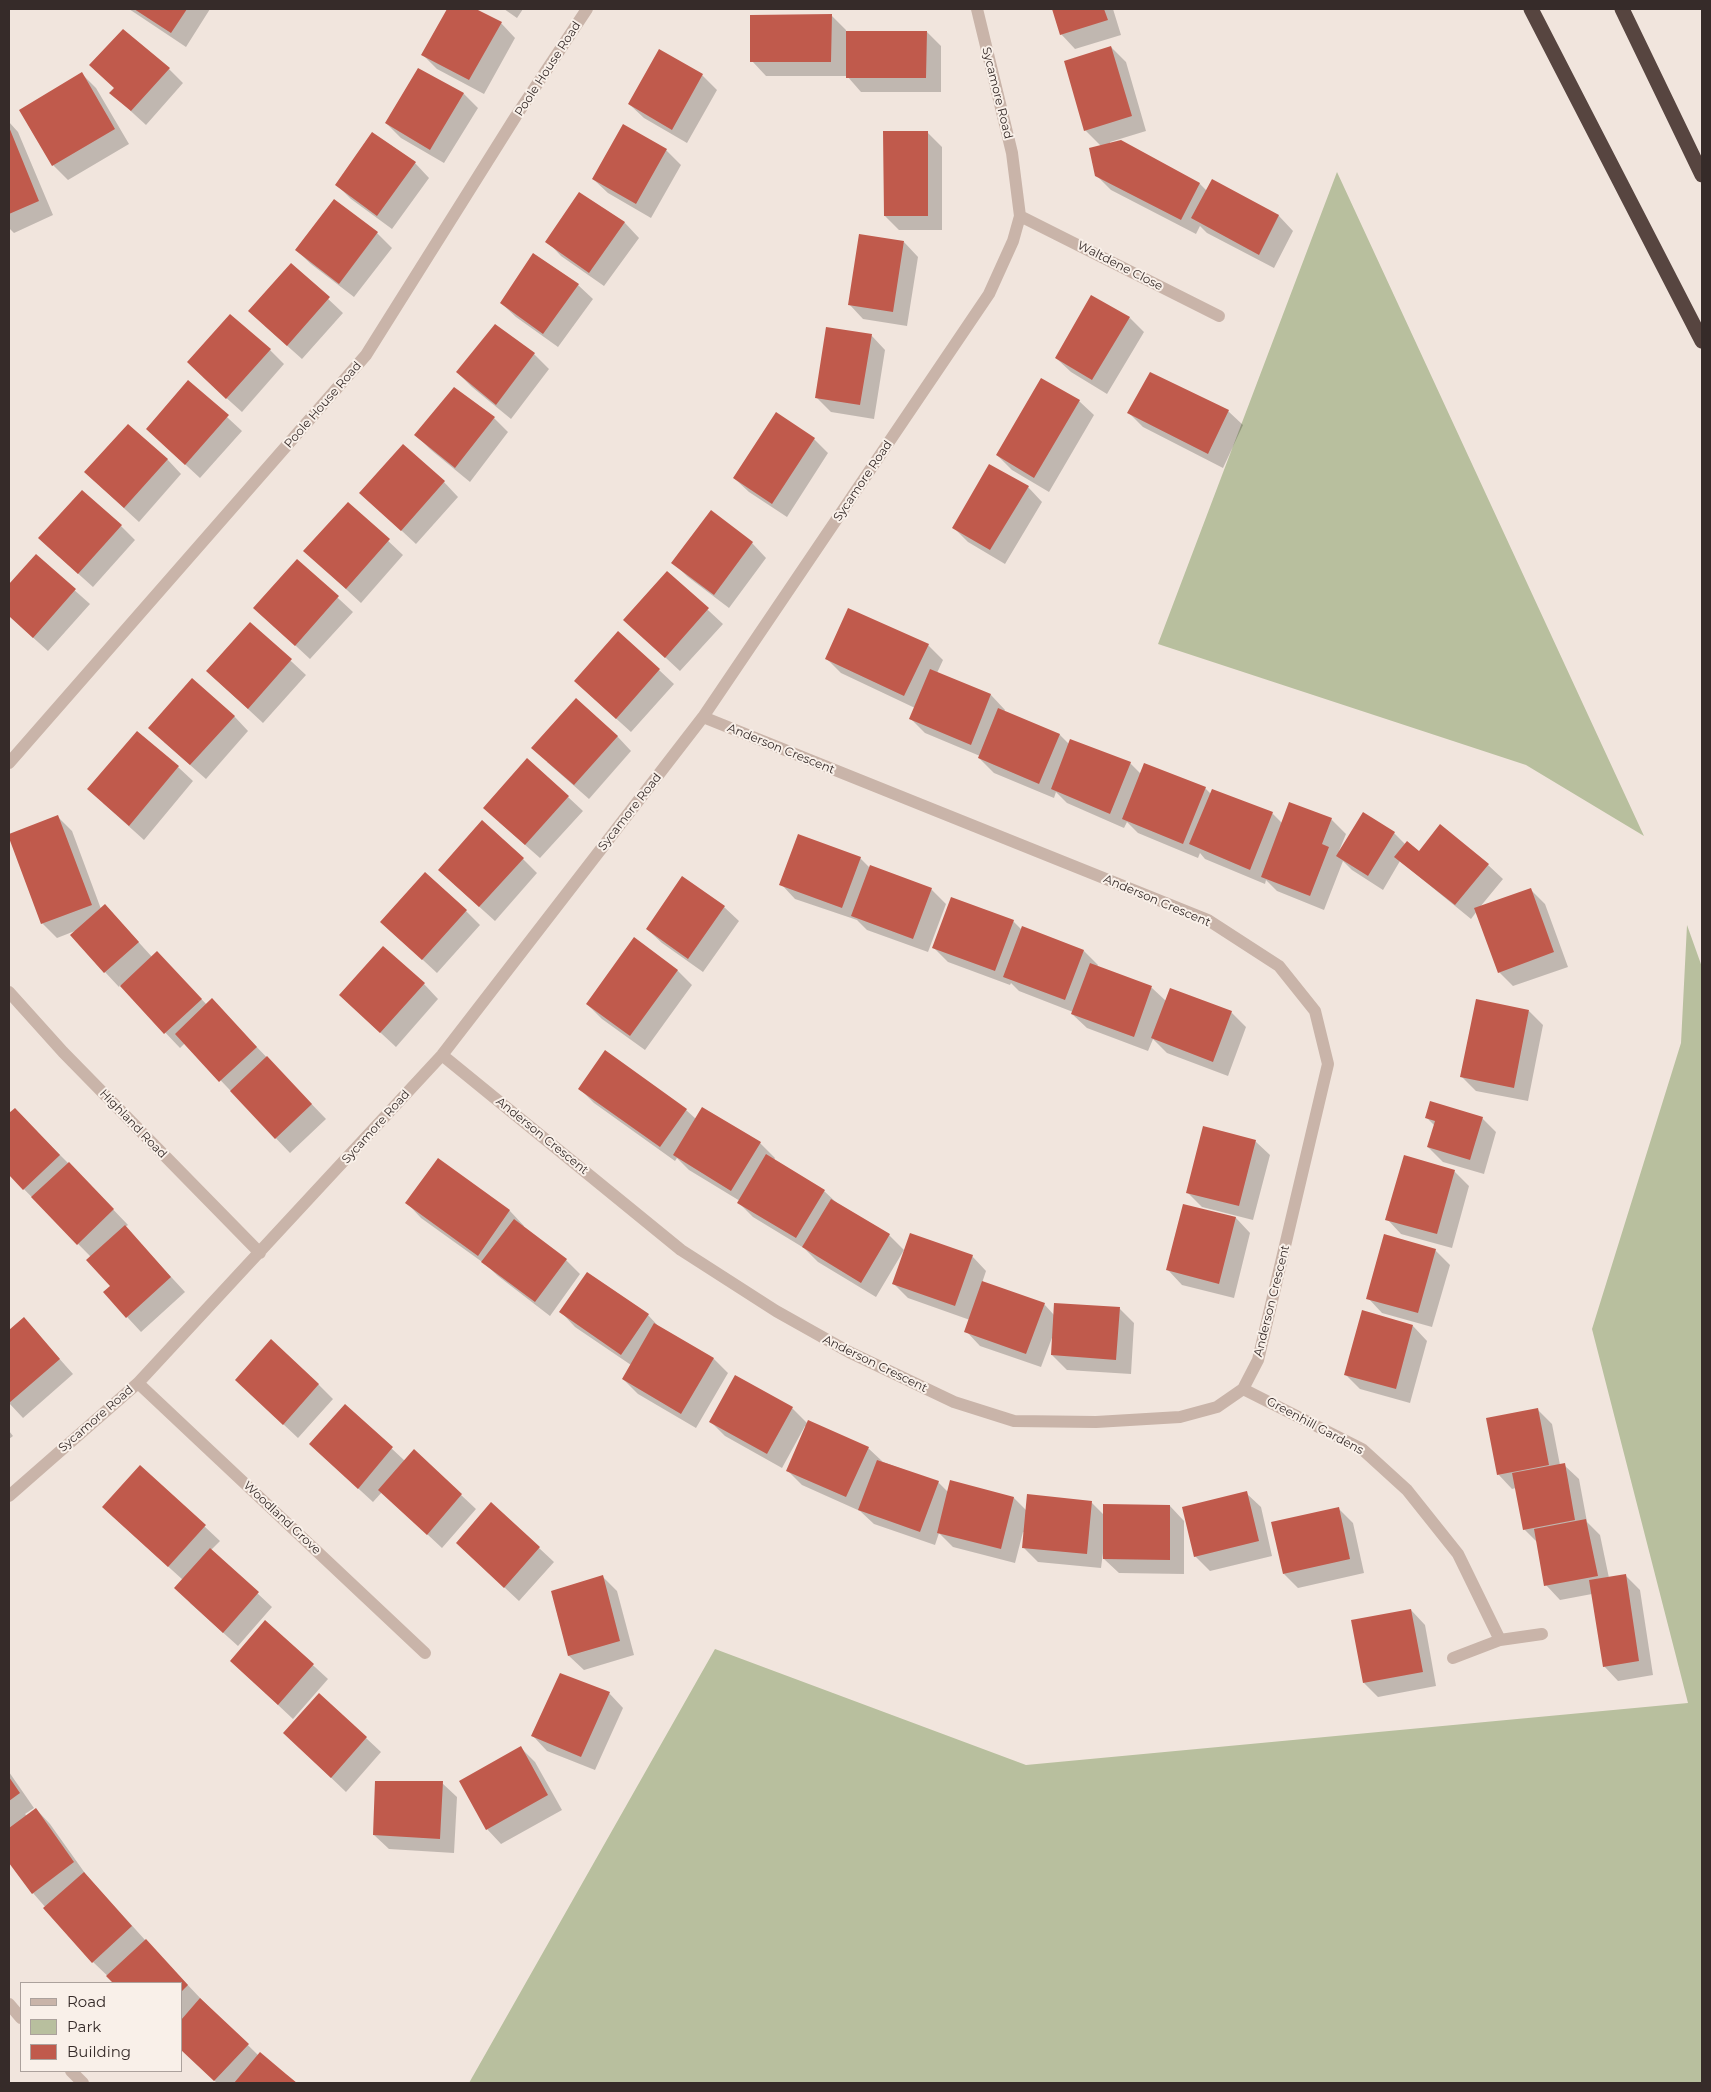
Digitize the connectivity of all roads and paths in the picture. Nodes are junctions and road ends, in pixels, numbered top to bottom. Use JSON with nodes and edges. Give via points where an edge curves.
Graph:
{"nodes":[{"id":1,"x":587,"y":9,"type":"edge"},
{"id":2,"x":977,"y":9,"type":"edge"},
{"id":3,"x":1531,"y":9,"type":"edge"},
{"id":4,"x":1622,"y":9,"type":"edge"},
{"id":5,"x":1702,"y":175,"type":"edge"},
{"id":6,"x":1020,"y":216,"type":"junction"},
{"id":7,"x":1219,"y":316,"type":"dead end"},
{"id":8,"x":1702,"y":341,"type":"edge"},
{"id":9,"x":703,"y":717,"type":"junction"},
{"id":10,"x":9,"y":763,"type":"edge"},
{"id":11,"x":9,"y":992,"type":"edge"},
{"id":12,"x":442,"y":1055,"type":"junction"},
{"id":13,"x":260,"y":1253,"type":"junction"},
{"id":14,"x":138,"y":1383,"type":"junction"},
{"id":15,"x":1243,"y":1389,"type":"junction"},
{"id":16,"x":9,"y":1496,"type":"edge"},
{"id":17,"x":1542,"y":1634,"type":"dead end"},
{"id":18,"x":1500,"y":1640,"type":"junction"},
{"id":19,"x":425,"y":1653,"type":"dead end"},
{"id":20,"x":1453,"y":1658,"type":"dead end"},
{"id":21,"x":9,"y":2004,"type":"edge"},
{"id":22,"x":20,"y":2017,"type":"edge"},
{"id":23,"x":72,"y":2072,"type":"edge"},
{"id":24,"x":84,"y":2083,"type":"edge"}],
"edges":[{"from":1,"to":10,"type":"street","name":"Poole House Road","via":[[366,355]]},
{"from":2,"to":6,"type":"street","name":"Sycamore Road","via":[[1012,153]]},
{"from":3,"to":8,"type":"highway"},
{"from":4,"to":5,"type":"highway"},
{"from":6,"to":7,"type":"street","name":"Waltdene Close"},
{"from":6,"to":9,"type":"street","name":"Sycamore Road","via":[[1013,241],[989,294]]},
{"from":9,"to":12,"type":"street","name":"Sycamore Road"},
{"from":9,"to":15,"type":"street","name":"Anderson Crescent","via":[[1208,920],[1279,966],[1315,1011],[1328,1064],[1258,1360]]},
{"from":11,"to":13,"type":"street","name":"Highland Road"},
{"from":12,"to":13,"type":"street","name":"Sycamore Road"},
{"from":12,"to":15,"type":"street","name":"Anderson Crescent","via":[[681,1250],[841,1348],[954,1402],[1014,1420],[1096,1422],[1180,1417],[1218,1407]]},
{"from":13,"to":14,"type":"street","name":"Sycamore Road"},
{"from":14,"to":16,"type":"street","name":"Sycamore Road"},
{"from":14,"to":19,"type":"street","name":"Woodland Grove"},
{"from":15,"to":18,"type":"street","name":"Greenhill Gardens","via":[[1362,1449],[1407,1490],[1458,1554]]},
{"from":17,"to":18,"type":"street"},
{"from":18,"to":20,"type":"street"},
{"from":21,"to":22,"type":"street"},
{"from":23,"to":24,"type":"street"}]}
